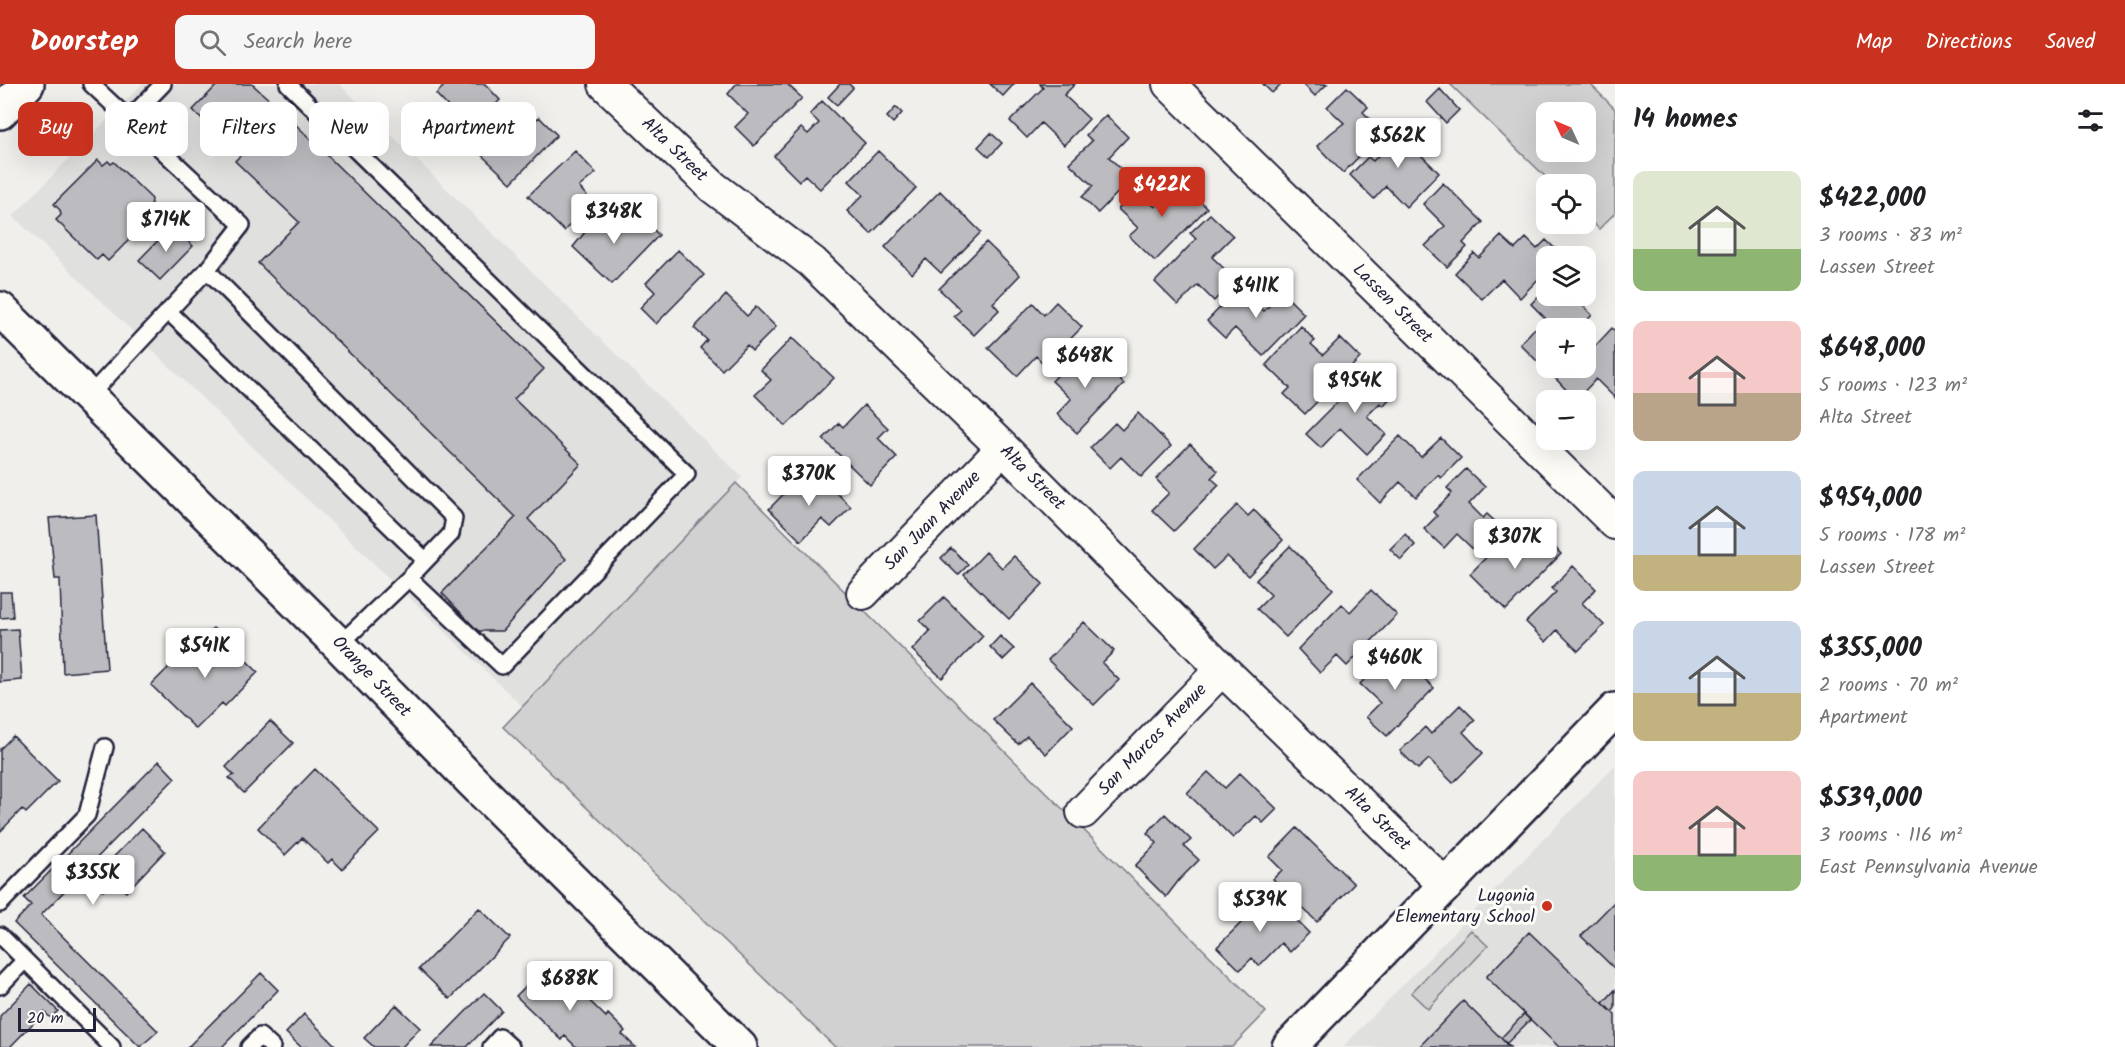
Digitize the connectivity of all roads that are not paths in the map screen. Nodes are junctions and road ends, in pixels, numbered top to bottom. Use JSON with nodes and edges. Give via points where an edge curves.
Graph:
{"nodes":[{"id":1,"x":27,"y":84,"type":"edge"},
{"id":2,"x":91,"y":84,"type":"edge"},
{"id":3,"x":163,"y":84,"type":"edge"},
{"id":4,"x":288,"y":84,"type":"edge"},
{"id":5,"x":605,"y":84,"type":"edge"},
{"id":6,"x":1169,"y":84,"type":"edge"},
{"id":7,"x":111,"y":102,"type":"edge"},
{"id":8,"x":146,"y":102,"type":"edge"},
{"id":9,"x":0,"y":112,"type":"edge"},
{"id":10,"x":168,"y":156,"type":"edge"},
{"id":11,"x":207,"y":270,"type":"junction"},
{"id":12,"x":0,"y":309,"type":"edge"},
{"id":13,"x":168,"y":311,"type":"junction"},
{"id":14,"x":89,"y":396,"type":"junction"},
{"id":15,"x":1003,"y":448,"type":"junction"},
{"id":16,"x":1615,"y":523,"type":"edge"},
{"id":17,"x":424,"y":560,"type":"junction"},
{"id":18,"x":409,"y":578,"type":"junction"},
{"id":19,"x":863,"y":593,"type":"dead end"},
{"id":20,"x":339,"y":645,"type":"junction"},
{"id":21,"x":1222,"y":669,"type":"junction"},
{"id":22,"x":1615,"y":710,"type":"edge"},
{"id":23,"x":105,"y":747,"type":"dead end"},
{"id":24,"x":1083,"y":812,"type":"dead end"},
{"id":25,"x":1446,"y":886,"type":"junction"},
{"id":26,"x":0,"y":903,"type":"edge"},
{"id":27,"x":0,"y":935,"type":"edge"},
{"id":28,"x":25,"y":960,"type":"junction"},
{"id":29,"x":0,"y":986,"type":"edge"},
{"id":30,"x":112,"y":1047,"type":"edge"},
{"id":31,"x":249,"y":1047,"type":"edge"},
{"id":32,"x":272,"y":1047,"type":"edge"},
{"id":33,"x":490,"y":1047,"type":"edge"},
{"id":34,"x":511,"y":1047,"type":"edge"},
{"id":35,"x":740,"y":1047,"type":"edge"},
{"id":36,"x":1290,"y":1047,"type":"edge"}],
"edges":[{"from":1,"to":9,"type":"main road"},
{"from":2,"to":7,"type":"lane"},
{"from":3,"to":8,"type":"lane"},
{"from":4,"to":18,"type":"lane","via":[[687,474],[502,666]]},
{"from":5,"to":15,"type":"street","name":"Alta Street","via":[[713,187],[812,262]]},
{"from":6,"to":16,"type":"street","name":"Lassen Street"},
{"from":10,"to":11,"type":"lane","via":[[242,225]]},
{"from":11,"to":13,"type":"lane"},
{"from":11,"to":17,"type":"lane","via":[[454,518],[451,534]]},
{"from":12,"to":14,"type":"main road","name":"Orange Street"},
{"from":13,"to":14,"type":"lane"},
{"from":13,"to":17,"type":"lane"},
{"from":14,"to":20,"type":"main road","name":"Orange Street"},
{"from":15,"to":19,"type":"street","name":"San Juan Avenue"},
{"from":15,"to":21,"type":"street","name":"Alta Street"},
{"from":17,"to":18,"type":"lane"},
{"from":18,"to":20,"type":"lane"},
{"from":20,"to":35,"type":"main road","name":"Orange Street"},
{"from":21,"to":24,"type":"street","name":"San Marcos Avenue"},
{"from":21,"to":25,"type":"street","name":"Alta Street"},
{"from":22,"to":25,"type":"main road"},
{"from":23,"to":26,"type":"lane","via":[[87,815]]},
{"from":25,"to":36,"type":"main road"},
{"from":27,"to":28,"type":"lane"},
{"from":28,"to":29,"type":"lane"},
{"from":28,"to":30,"type":"lane"},
{"from":31,"to":32,"type":"lane","via":[[260,1036]]},
{"from":33,"to":34,"type":"lane","via":[[500,1037]]}]}
